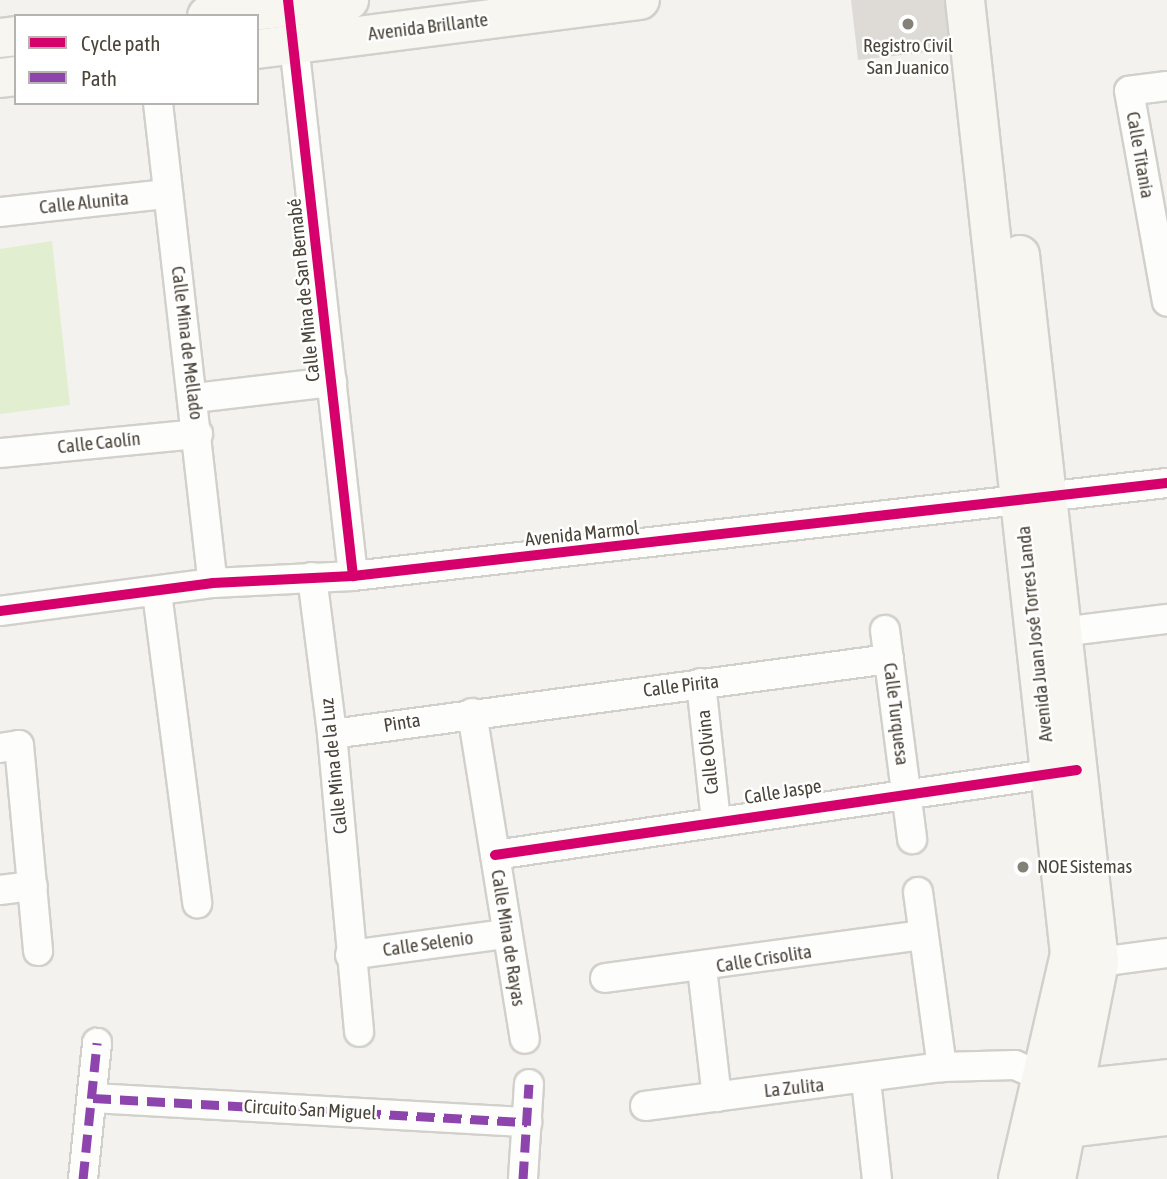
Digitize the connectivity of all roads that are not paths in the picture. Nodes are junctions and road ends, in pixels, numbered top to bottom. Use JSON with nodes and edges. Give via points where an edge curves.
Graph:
{"nodes":[{"id":1,"x":349,"y":0,"type":"edge"},
{"id":2,"x":640,"y":0,"type":"edge"},
{"id":3,"x":965,"y":0,"type":"edge"},
{"id":4,"x":989,"y":0,"type":"edge"},
{"id":5,"x":289,"y":3,"type":"edge"},
{"id":6,"x":220,"y":14,"type":"edge"},
{"id":7,"x":294,"y":44,"type":"junction"},
{"id":8,"x":259,"y":49,"type":"edge"},
{"id":9,"x":1167,"y":86,"type":"edge"},
{"id":10,"x":158,"y":105,"type":"edge"},
{"id":11,"x":167,"y":194,"type":"junction"},
{"id":12,"x":0,"y":212,"type":"edge"},
{"id":13,"x":1167,"y":302,"type":"edge"},
{"id":14,"x":332,"y":383,"type":"junction"},
{"id":15,"x":195,"y":398,"type":"junction"},
{"id":16,"x":198,"y":434,"type":"junction"},
{"id":17,"x":0,"y":453,"type":"edge"},
{"id":18,"x":1167,"y":483,"type":"edge"},
{"id":19,"x":1036,"y":501,"type":"junction"},
{"id":20,"x":353,"y":576,"type":"junction"},
{"id":21,"x":312,"y":577,"type":"junction"},
{"id":22,"x":213,"y":583,"type":"junction"},
{"id":23,"x":157,"y":593,"type":"junction"},
{"id":24,"x":0,"y":611,"type":"edge"},
{"id":25,"x":1167,"y":619,"type":"edge"},
{"id":26,"x":885,"y":631,"type":"dead end"},
{"id":27,"x":1062,"y":632,"type":"junction"},
{"id":28,"x":890,"y":659,"type":"junction"},
{"id":29,"x":701,"y":683,"type":"junction"},
{"id":30,"x":472,"y":713,"type":"junction"},
{"id":31,"x":332,"y":734,"type":"junction"},
{"id":32,"x":10,"y":746,"type":"edge"},
{"id":33,"x":1063,"y":772,"type":"junction"},
{"id":34,"x":906,"y":791,"type":"junction"},
{"id":35,"x":716,"y":821,"type":"junction"},
{"id":36,"x":912,"y":839,"type":"dead end"},
{"id":37,"x":495,"y":855,"type":"junction"},
{"id":38,"x":33,"y":886,"type":"junction"},
{"id":39,"x":0,"y":890,"type":"edge"},
{"id":40,"x":918,"y":892,"type":"dead end"},
{"id":41,"x":197,"y":903,"type":"dead end"},
{"id":42,"x":506,"y":934,"type":"junction"},
{"id":43,"x":923,"y":935,"type":"junction"},
{"id":44,"x":38,"y":951,"type":"dead end"},
{"id":45,"x":1167,"y":953,"type":"edge"},
{"id":46,"x":351,"y":955,"type":"junction"},
{"id":47,"x":1099,"y":962,"type":"junction"},
{"id":48,"x":702,"y":968,"type":"junction"},
{"id":49,"x":605,"y":978,"type":"dead end"},
{"id":50,"x":359,"y":1031,"type":"dead end"},
{"id":51,"x":525,"y":1039,"type":"dead end"},
{"id":52,"x":97,"y":1043,"type":"dead end"},
{"id":53,"x":942,"y":1067,"type":"junction"},
{"id":54,"x":1167,"y":1079,"type":"edge"},
{"id":55,"x":866,"y":1080,"type":"junction"},
{"id":56,"x":1061,"y":1083,"type":"junction"},
{"id":57,"x":529,"y":1084,"type":"dead end"},
{"id":58,"x":717,"y":1097,"type":"junction"},
{"id":59,"x":93,"y":1098,"type":"junction"},
{"id":60,"x":645,"y":1106,"type":"dead end"},
{"id":61,"x":1167,"y":1116,"type":"edge"},
{"id":62,"x":527,"y":1122,"type":"junction"},
{"id":63,"x":1052,"y":1122,"type":"junction"},
{"id":64,"x":83,"y":1179,"type":"edge"},
{"id":65,"x":523,"y":1179,"type":"edge"},
{"id":66,"x":877,"y":1179,"type":"edge"},
{"id":67,"x":1018,"y":1179,"type":"edge"},
{"id":68,"x":1056,"y":1179,"type":"edge"}],
"edges":[{"from":1,"to":5,"type":"main road"},
{"from":2,"to":7,"type":"main road","name":"Avenida Brillante"},
{"from":3,"to":19,"type":"main road","name":"Avenida Juan José Torres Landa"},
{"from":4,"to":19,"type":"main road","name":"Avenida Juan José Torres Landa"},
{"from":5,"to":6,"type":"main road"},
{"from":5,"to":7,"type":"main road","name":"Calle Mina de San Bernabé"},
{"from":7,"to":8,"type":"main road","name":"Avenida Brillante"},
{"from":7,"to":14,"type":"street","name":"Calle Mina de San Bernabé"},
{"from":9,"to":13,"type":"street","name":"Calle Titania","via":[[1129,91]]},
{"from":10,"to":11,"type":"street","name":"Calle Mina de Mellado"},
{"from":11,"to":12,"type":"street","name":"Calle Alunita"},
{"from":11,"to":15,"type":"street","name":"Calle Mina de Mellado"},
{"from":14,"to":15,"type":"street"},
{"from":14,"to":20,"type":"street","name":"Calle Mina de San Bernabé"},
{"from":15,"to":16,"type":"street","name":"Calle Mina de Mellado"},
{"from":16,"to":17,"type":"street","name":"Calle Caolín"},
{"from":16,"to":22,"type":"street","name":"Calle Mina de Mellado"},
{"from":18,"to":19,"type":"street","name":"Avenida Marmol"},
{"from":19,"to":20,"type":"street","name":"Avenida Marmol"},
{"from":19,"to":27,"type":"main road","name":"Avenida Juan José Torres Landa"},
{"from":19,"to":33,"type":"main road","name":"Avenida Juan José Torres Landa"},
{"from":20,"to":21,"type":"street","name":"Avenida Marmol"},
{"from":21,"to":22,"type":"street","name":"Avenida Marmol"},
{"from":21,"to":31,"type":"street","name":"Calle Mina de la Luz"},
{"from":22,"to":23,"type":"street","name":"Avenida Marmol"},
{"from":23,"to":24,"type":"street","name":"Avenida Marmol"},
{"from":23,"to":41,"type":"street","via":[[180,742]]},
{"from":25,"to":27,"type":"street"},
{"from":26,"to":28,"type":"street","name":"Calle Turquesa"},
{"from":27,"to":33,"type":"main road","name":"Avenida Juan José Torres Landa"},
{"from":28,"to":29,"type":"street","name":"Calle Pirita"},
{"from":28,"to":34,"type":"street","name":"Calle Turquesa"},
{"from":29,"to":30,"type":"street","name":"Calle Pirita"},
{"from":29,"to":35,"type":"street","name":"Calle Olvina"},
{"from":30,"to":31,"type":"street","name":"Pinta"},
{"from":30,"to":37,"type":"street","name":"Calle Mina de Rayas"},
{"from":31,"to":46,"type":"street","name":"Calle Mina de la Luz"},
{"from":32,"to":38,"type":"street"},
{"from":33,"to":34,"type":"street","name":"Calle Jaspe"},
{"from":33,"to":47,"type":"main road","name":"Avenida Juan José Torres Landa"},
{"from":33,"to":56,"type":"main road","name":"Avenida Juan José Torres Landa","via":[[1070,954]]},
{"from":34,"to":35,"type":"street","name":"Calle Jaspe"},
{"from":34,"to":36,"type":"street","name":"Calle Turquesa"},
{"from":35,"to":37,"type":"street","name":"Calle Jaspe"},
{"from":37,"to":42,"type":"street","name":"Calle Mina de Rayas"},
{"from":38,"to":39,"type":"street"},
{"from":38,"to":44,"type":"street"},
{"from":40,"to":43,"type":"street"},
{"from":42,"to":46,"type":"street","name":"Calle Selenio"},
{"from":42,"to":51,"type":"street","name":"Calle Mina de Rayas"},
{"from":43,"to":48,"type":"street","name":"Calle Crisolita"},
{"from":43,"to":53,"type":"street"},
{"from":45,"to":47,"type":"street"},
{"from":46,"to":50,"type":"street","name":"Calle Mina de la Luz"},
{"from":47,"to":56,"type":"main road","name":"Avenida Juan José Torres Landa"},
{"from":48,"to":49,"type":"street","name":"Calle Crisolita"},
{"from":48,"to":58,"type":"street"},
{"from":52,"to":59,"type":"street"},
{"from":53,"to":55,"type":"street","name":"La Zulita"},
{"from":53,"to":56,"type":"street","name":"La Zulita","via":[[1015,1065]]},
{"from":54,"to":56,"type":"main road"},
{"from":55,"to":58,"type":"street","name":"La Zulita"},
{"from":55,"to":66,"type":"street"},
{"from":56,"to":63,"type":"main road","name":"Avenida Juan José Torres Landa"},
{"from":57,"to":62,"type":"street"},
{"from":58,"to":60,"type":"street","name":"La Zulita"},
{"from":59,"to":62,"type":"street","name":"Circuito San Miguel"},
{"from":59,"to":64,"type":"street"},
{"from":61,"to":63,"type":"main road"},
{"from":62,"to":65,"type":"street"},
{"from":63,"to":67,"type":"main road","name":"Avenida Juan José Torres Landa"},
{"from":63,"to":68,"type":"main road","name":"Avenida Juan José Torres Landa"}]}
